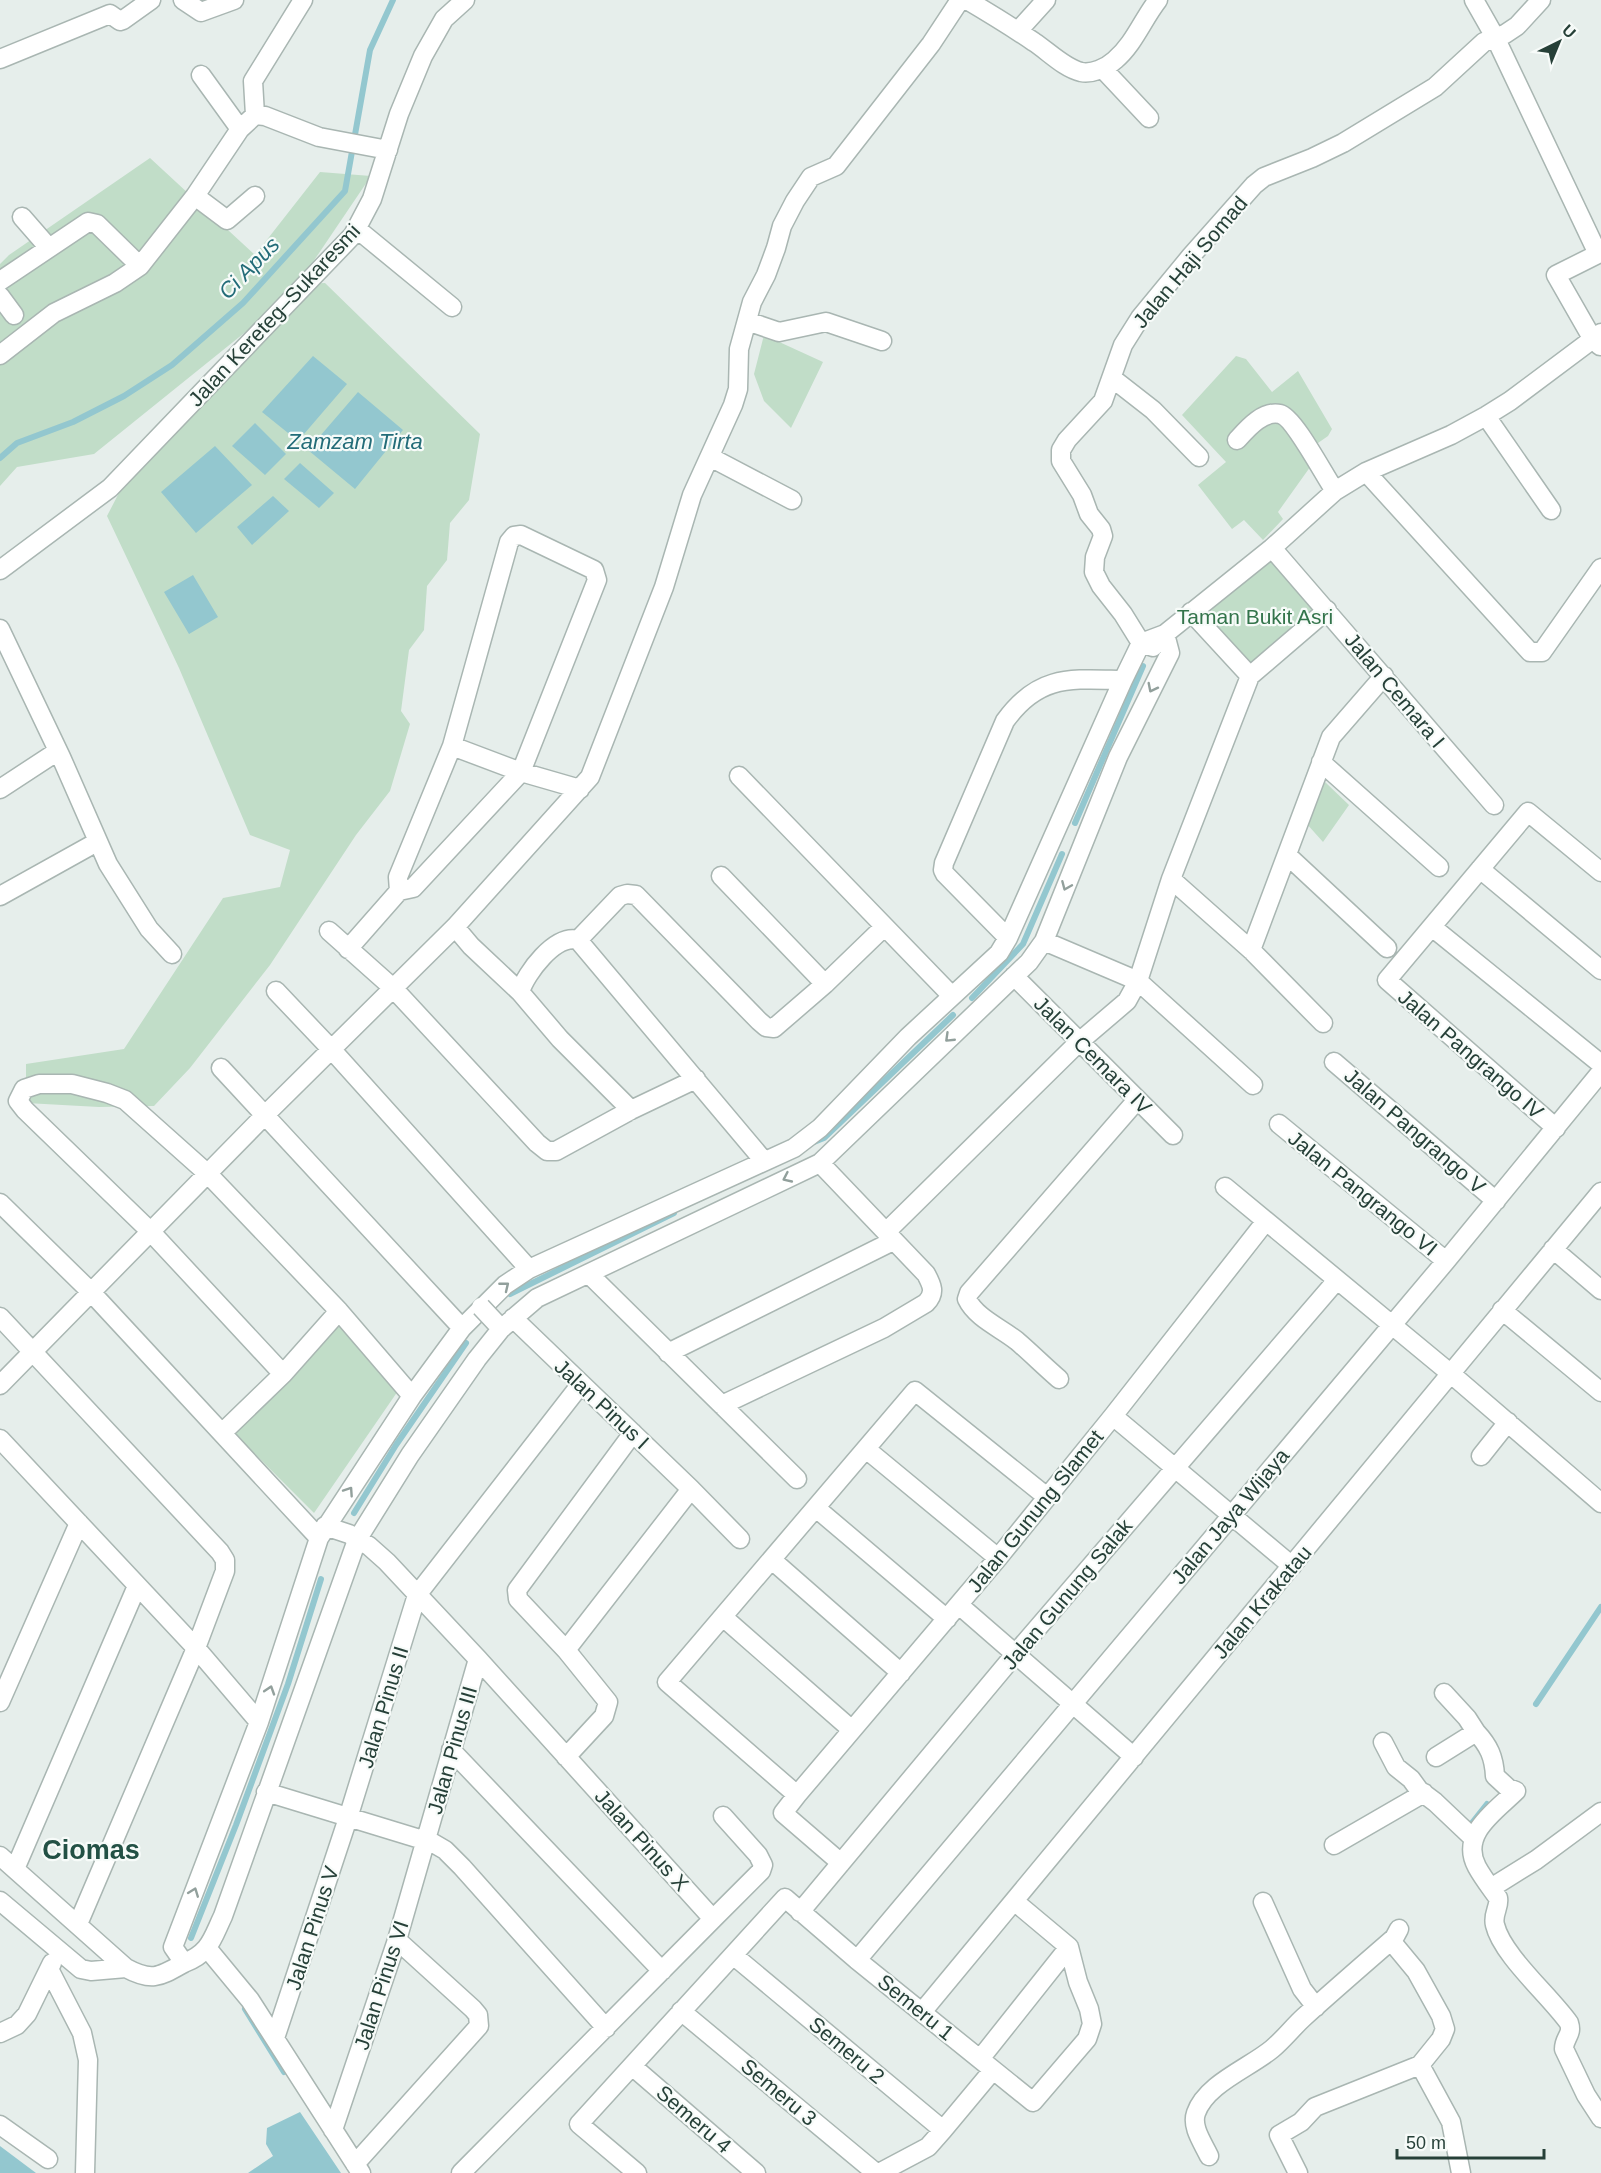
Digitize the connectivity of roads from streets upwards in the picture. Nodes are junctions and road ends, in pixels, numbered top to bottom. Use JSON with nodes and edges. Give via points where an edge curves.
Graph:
{"nodes":[{"id":1,"x":151,"y":0,"type":"edge"},
{"id":2,"x":183,"y":0,"type":"edge"},
{"id":3,"x":234,"y":0,"type":"edge"},
{"id":4,"x":303,"y":0,"type":"edge"},
{"id":5,"x":465,"y":0,"type":"edge"},
{"id":6,"x":960,"y":0,"type":"edge"},
{"id":7,"x":967,"y":0,"type":"edge"},
{"id":8,"x":1046,"y":0,"type":"edge"},
{"id":9,"x":1158,"y":0,"type":"edge"},
{"id":10,"x":1474,"y":0,"type":"edge"},
{"id":11,"x":1541,"y":0,"type":"edge"},
{"id":12,"x":1018,"y":31,"type":"junction"},
{"id":13,"x":1495,"y":37,"type":"junction"},
{"id":14,"x":0,"y":59,"type":"edge"},
{"id":15,"x":1103,"y":69,"type":"junction"},
{"id":16,"x":201,"y":75,"type":"dead end"},
{"id":17,"x":255,"y":115,"type":"junction"},
{"id":18,"x":1149,"y":118,"type":"dead end"},
{"id":19,"x":240,"y":129,"type":"junction"},
{"id":20,"x":381,"y":149,"type":"junction"},
{"id":21,"x":195,"y":196,"type":"junction"},
{"id":22,"x":255,"y":196,"type":"dead end"},
{"id":23,"x":22,"y":217,"type":"dead end"},
{"id":24,"x":357,"y":229,"type":"junction"},
{"id":25,"x":49,"y":248,"type":"junction"},
{"id":26,"x":140,"y":266,"type":"junction"},
{"id":27,"x":0,"y":281,"type":"edge"},
{"id":28,"x":0,"y":296,"type":"edge"},
{"id":29,"x":452,"y":307,"type":"dead end"},
{"id":30,"x":14,"y":315,"type":"dead end"},
{"id":31,"x":747,"y":321,"type":"junction"},
{"id":32,"x":1598,"y":340,"type":"edge"},
{"id":33,"x":882,"y":341,"type":"dead end"},
{"id":34,"x":0,"y":356,"type":"edge"},
{"id":35,"x":1112,"y":378,"type":"junction"},
{"id":36,"x":1486,"y":416,"type":"junction"},
{"id":37,"x":1237,"y":440,"type":"dead end"},
{"id":38,"x":710,"y":457,"type":"junction"},
{"id":39,"x":1199,"y":457,"type":"dead end"},
{"id":40,"x":1366,"y":472,"type":"junction"},
{"id":41,"x":1335,"y":491,"type":"junction"},
{"id":42,"x":792,"y":500,"type":"dead end"},
{"id":43,"x":1551,"y":510,"type":"dead end"},
{"id":44,"x":1272,"y":548,"type":"junction"},
{"id":45,"x":1601,"y":568,"type":"edge"},
{"id":46,"x":0,"y":570,"type":"edge"},
{"id":47,"x":1327,"y":610,"type":"junction"},
{"id":48,"x":1191,"y":612,"type":"junction"},
{"id":49,"x":0,"y":629,"type":"edge"},
{"id":50,"x":1165,"y":634,"type":"junction"},
{"id":51,"x":1141,"y":643,"type":"junction"},
{"id":52,"x":1170,"y":653,"type":"junction"},
{"id":53,"x":1250,"y":676,"type":"junction"},
{"id":54,"x":1383,"y":676,"type":"junction"},
{"id":55,"x":1123,"y":680,"type":"junction"},
{"id":56,"x":453,"y":746,"type":"junction"},
{"id":57,"x":58,"y":751,"type":"junction"},
{"id":58,"x":1321,"y":762,"type":"junction"},
{"id":59,"x":520,"y":772,"type":"junction"},
{"id":60,"x":739,"y":776,"type":"dead end"},
{"id":61,"x":0,"y":789,"type":"edge"},
{"id":62,"x":580,"y":789,"type":"junction"},
{"id":63,"x":1494,"y":805,"type":"dead end"},
{"id":64,"x":97,"y":842,"type":"junction"},
{"id":65,"x":1067,"y":842,"type":"junction"},
{"id":66,"x":1287,"y":855,"type":"junction"},
{"id":67,"x":1439,"y":867,"type":"dead end"},
{"id":68,"x":1480,"y":869,"type":"junction"},
{"id":69,"x":1601,"y":872,"type":"edge"},
{"id":70,"x":721,"y":876,"type":"dead end"},
{"id":71,"x":1171,"y":879,"type":"junction"},
{"id":72,"x":399,"y":891,"type":"junction"},
{"id":73,"x":0,"y":896,"type":"edge"},
{"id":74,"x":884,"y":927,"type":"junction"},
{"id":75,"x":1432,"y":927,"type":"junction"},
{"id":76,"x":328,"y":931,"type":"dead end"},
{"id":77,"x":462,"y":936,"type":"junction"},
{"id":78,"x":1008,"y":938,"type":"junction"},
{"id":79,"x":578,"y":940,"type":"junction"},
{"id":80,"x":1044,"y":941,"type":"junction"},
{"id":81,"x":1387,"y":948,"type":"dead end"},
{"id":82,"x":348,"y":949,"type":"junction"},
{"id":83,"x":1251,"y":950,"type":"junction"},
{"id":84,"x":172,"y":954,"type":"dead end"},
{"id":85,"x":1601,"y":970,"type":"edge"},
{"id":86,"x":1014,"y":976,"type":"junction"},
{"id":87,"x":1138,"y":981,"type":"junction"},
{"id":88,"x":825,"y":984,"type":"junction"},
{"id":89,"x":393,"y":988,"type":"junction"},
{"id":90,"x":276,"y":992,"type":"dead end"},
{"id":91,"x":520,"y":992,"type":"junction"},
{"id":92,"x":952,"y":996,"type":"junction"},
{"id":93,"x":1323,"y":1023,"type":"dead end"},
{"id":94,"x":1079,"y":1042,"type":"junction"},
{"id":95,"x":332,"y":1050,"type":"junction"},
{"id":96,"x":1334,"y":1062,"type":"dead end"},
{"id":97,"x":1601,"y":1064,"type":"edge"},
{"id":98,"x":221,"y":1068,"type":"dead end"},
{"id":99,"x":1601,"y":1072,"type":"edge"},
{"id":100,"x":696,"y":1078,"type":"junction"},
{"id":101,"x":1253,"y":1085,"type":"dead end"},
{"id":102,"x":1137,"y":1100,"type":"junction"},
{"id":103,"x":631,"y":1110,"type":"junction"},
{"id":104,"x":266,"y":1114,"type":"junction"},
{"id":105,"x":1280,"y":1124,"type":"dead end"},
{"id":106,"x":1556,"y":1128,"type":"junction"},
{"id":107,"x":1173,"y":1135,"type":"dead end"},
{"id":108,"x":764,"y":1161,"type":"junction"},
{"id":109,"x":820,"y":1163,"type":"junction"},
{"id":110,"x":208,"y":1174,"type":"junction"},
{"id":111,"x":1225,"y":1187,"type":"dead end"},
{"id":112,"x":1601,"y":1194,"type":"edge"},
{"id":113,"x":1496,"y":1201,"type":"junction"},
{"id":114,"x":0,"y":1203,"type":"edge"},
{"id":115,"x":1266,"y":1221,"type":"junction"},
{"id":116,"x":150,"y":1232,"type":"junction"},
{"id":117,"x":890,"y":1236,"type":"junction"},
{"id":118,"x":1553,"y":1249,"type":"junction"},
{"id":119,"x":1446,"y":1261,"type":"junction"},
{"id":120,"x":530,"y":1269,"type":"junction"},
{"id":121,"x":589,"y":1274,"type":"junction"},
{"id":122,"x":1337,"y":1280,"type":"junction"},
{"id":123,"x":1601,"y":1290,"type":"edge"},
{"id":124,"x":90,"y":1291,"type":"junction"},
{"id":125,"x":480,"y":1309,"type":"junction"},
{"id":126,"x":1502,"y":1310,"type":"junction"},
{"id":127,"x":339,"y":1311,"type":"junction"},
{"id":128,"x":0,"y":1317,"type":"edge"},
{"id":129,"x":503,"y":1323,"type":"junction"},
{"id":130,"x":1393,"y":1325,"type":"junction"},
{"id":131,"x":462,"y":1328,"type":"junction"},
{"id":132,"x":32,"y":1351,"type":"junction"},
{"id":133,"x":668,"y":1353,"type":"junction"},
{"id":134,"x":1450,"y":1373,"type":"junction"},
{"id":135,"x":283,"y":1374,"type":"junction"},
{"id":136,"x":1059,"y":1379,"type":"dead end"},
{"id":137,"x":581,"y":1384,"type":"junction"},
{"id":138,"x":0,"y":1385,"type":"edge"},
{"id":139,"x":1601,"y":1392,"type":"edge"},
{"id":140,"x":412,"y":1396,"type":"junction"},
{"id":141,"x":722,"y":1404,"type":"junction"},
{"id":142,"x":1113,"y":1416,"type":"junction"},
{"id":143,"x":1508,"y":1422,"type":"junction"},
{"id":144,"x":222,"y":1433,"type":"junction"},
{"id":145,"x":633,"y":1433,"type":"junction"},
{"id":146,"x":0,"y":1439,"type":"edge"},
{"id":147,"x":866,"y":1449,"type":"junction"},
{"id":148,"x":1481,"y":1456,"type":"dead end"},
{"id":149,"x":1174,"y":1467,"type":"junction"},
{"id":150,"x":797,"y":1479,"type":"dead end"},
{"id":151,"x":691,"y":1489,"type":"junction"},
{"id":152,"x":1047,"y":1497,"type":"junction"},
{"id":153,"x":1601,"y":1503,"type":"edge"},
{"id":154,"x":816,"y":1508,"type":"junction"},
{"id":155,"x":1232,"y":1515,"type":"junction"},
{"id":156,"x":79,"y":1523,"type":"junction"},
{"id":157,"x":337,"y":1533,"type":"junction"},
{"id":158,"x":740,"y":1539,"type":"dead end"},
{"id":159,"x":998,"y":1558,"type":"junction"},
{"id":160,"x":772,"y":1560,"type":"junction"},
{"id":161,"x":1292,"y":1566,"type":"junction"},
{"id":162,"x":137,"y":1586,"type":"junction"},
{"id":163,"x":417,"y":1595,"type":"junction"},
{"id":164,"x":959,"y":1605,"type":"junction"},
{"id":165,"x":723,"y":1617,"type":"junction"},
{"id":166,"x":947,"y":1619,"type":"junction"},
{"id":167,"x":196,"y":1648,"type":"junction"},
{"id":168,"x":566,"y":1650,"type":"junction"},
{"id":169,"x":1016,"y":1653,"type":"junction"},
{"id":170,"x":478,"y":1659,"type":"junction"},
{"id":171,"x":901,"y":1673,"type":"junction"},
{"id":172,"x":1444,"y":1693,"type":"dead end"},
{"id":173,"x":0,"y":1702,"type":"edge"},
{"id":174,"x":1072,"y":1703,"type":"junction"},
{"id":175,"x":259,"y":1722,"type":"junction"},
{"id":176,"x":852,"y":1730,"type":"junction"},
{"id":177,"x":1476,"y":1732,"type":"junction"},
{"id":178,"x":1383,"y":1742,"type":"dead end"},
{"id":179,"x":451,"y":1750,"type":"junction"},
{"id":180,"x":566,"y":1756,"type":"junction"},
{"id":181,"x":1134,"y":1757,"type":"junction"},
{"id":182,"x":1436,"y":1757,"type":"dead end"},
{"id":183,"x":266,"y":1792,"type":"junction"},
{"id":184,"x":1424,"y":1793,"type":"junction"},
{"id":185,"x":797,"y":1796,"type":"junction"},
{"id":186,"x":1601,"y":1812,"type":"edge"},
{"id":187,"x":723,"y":1816,"type":"dead end"},
{"id":188,"x":348,"y":1818,"type":"junction"},
{"id":189,"x":1473,"y":1838,"type":"junction"},
{"id":190,"x":427,"y":1840,"type":"junction"},
{"id":191,"x":1334,"y":1845,"type":"dead end"},
{"id":192,"x":0,"y":1856,"type":"edge"},
{"id":193,"x":841,"y":1863,"type":"junction"},
{"id":194,"x":15,"y":1869,"type":"junction"},
{"id":195,"x":1491,"y":1888,"type":"junction"},
{"id":196,"x":0,"y":1901,"type":"edge"},
{"id":197,"x":1014,"y":1901,"type":"junction"},
{"id":198,"x":1263,"y":1902,"type":"dead end"},
{"id":199,"x":800,"y":1912,"type":"junction"},
{"id":200,"x":713,"y":1919,"type":"junction"},
{"id":201,"x":78,"y":1924,"type":"junction"},
{"id":202,"x":397,"y":1940,"type":"junction"},
{"id":203,"x":1069,"y":1947,"type":"junction"},
{"id":204,"x":207,"y":1948,"type":"junction"},
{"id":205,"x":57,"y":1950,"type":"junction"},
{"id":206,"x":733,"y":1954,"type":"junction"},
{"id":207,"x":857,"y":1960,"type":"junction"},
{"id":208,"x":184,"y":1963,"type":"junction"},
{"id":209,"x":126,"y":1968,"type":"junction"},
{"id":210,"x":50,"y":1971,"type":"junction"},
{"id":211,"x":662,"y":1971,"type":"junction"},
{"id":212,"x":1316,"y":2007,"type":"junction"},
{"id":213,"x":681,"y":2011,"type":"junction"},
{"id":214,"x":922,"y":2012,"type":"junction"},
{"id":215,"x":606,"y":2028,"type":"junction"},
{"id":216,"x":0,"y":2033,"type":"edge"},
{"id":217,"x":275,"y":2038,"type":"junction"},
{"id":218,"x":986,"y":2064,"type":"junction"},
{"id":219,"x":1420,"y":2065,"type":"junction"},
{"id":220,"x":632,"y":2066,"type":"junction"},
{"id":221,"x":1601,"y":2118,"type":"edge"},
{"id":222,"x":0,"y":2125,"type":"edge"},
{"id":223,"x":333,"y":2130,"type":"junction"},
{"id":224,"x":944,"y":2130,"type":"junction"},
{"id":225,"x":1209,"y":2156,"type":"dead end"},
{"id":226,"x":48,"y":2159,"type":"dead end"},
{"id":227,"x":358,"y":2169,"type":"edge"},
{"id":228,"x":86,"y":2173,"type":"edge"},
{"id":229,"x":462,"y":2173,"type":"edge"},
{"id":230,"x":637,"y":2173,"type":"edge"},
{"id":231,"x":756,"y":2173,"type":"edge"},
{"id":232,"x":878,"y":2173,"type":"edge"},
{"id":233,"x":1298,"y":2173,"type":"edge"},
{"id":234,"x":1461,"y":2173,"type":"edge"}],
"edges":[{"from":1,"to":14,"type":"street","via":[[123,20],[110,14]]},
{"from":2,"to":3,"type":"street","via":[[201,12]]},
{"from":4,"to":17,"type":"street","via":[[253,81]]},
{"from":5,"to":20,"type":"street","name":"Jalan Kereteg–Sukaresmi","via":[[444,19],[423,56]]},
{"from":6,"to":31,"type":"street","via":[[931,44],[836,166],[811,177],[795,201]]},
{"from":7,"to":12,"type":"street"},
{"from":8,"to":12,"type":"street"},
{"from":9,"to":15,"type":"street","via":[[1130,45]]},
{"from":10,"to":13,"type":"street"},
{"from":11,"to":13,"type":"street","name":"Jalan Haji Somad","via":[[1517,26]]},
{"from":12,"to":15,"type":"street","via":[[1079,72]]},
{"from":13,"to":32,"type":"street","via":[[1598,254],[1556,276]]},
{"from":13,"to":35,"type":"street","name":"Jalan Haji Somad","via":[[1484,42],[1435,87],[1343,143],[1254,185],[1140,318],[1123,345]]},
{"from":15,"to":18,"type":"street"},
{"from":16,"to":19,"type":"street"},
{"from":17,"to":19,"type":"street"},
{"from":17,"to":20,"type":"street","via":[[319,137]]},
{"from":19,"to":21,"type":"street"},
{"from":20,"to":24,"type":"street","name":"Jalan Kereteg–Sukaresmi","via":[[372,199]]},
{"from":21,"to":22,"type":"street","via":[[227,220]]},
{"from":21,"to":26,"type":"street"},
{"from":23,"to":25,"type":"street"},
{"from":24,"to":29,"type":"street"},
{"from":24,"to":46,"type":"street","name":"Jalan Kereteg–Sukaresmi","via":[[110,488]]},
{"from":25,"to":26,"type":"street","via":[[92,221]]},
{"from":25,"to":27,"type":"street"},
{"from":26,"to":34,"type":"street","via":[[114,284],[54,313]]},
{"from":28,"to":30,"type":"street"},
{"from":31,"to":33,"type":"street","via":[[779,332],[826,322]]},
{"from":31,"to":38,"type":"street","via":[[739,349],[738,389]]},
{"from":32,"to":36,"type":"street"},
{"from":35,"to":39,"type":"street","via":[[1153,410]]},
{"from":35,"to":51,"type":"street","name":"Jalan Haji Somad","via":[[1103,401],[1067,440],[1060,461],[1101,529],[1103,536],[1094,572]]},
{"from":36,"to":40,"type":"street"},
{"from":36,"to":43,"type":"street"},
{"from":37,"to":41,"type":"street","via":[[1255,422],[1269,415],[1283,415],[1300,434]]},
{"from":38,"to":42,"type":"street"},
{"from":38,"to":62,"type":"street","via":[[692,495],[628,684],[590,777]]},
{"from":40,"to":41,"type":"street"},
{"from":40,"to":45,"type":"street","via":[[1530,652],[1542,652]]},
{"from":41,"to":44,"type":"street"},
{"from":44,"to":47,"type":"street","name":"Jalan Cemara I"},
{"from":44,"to":48,"type":"street"},
{"from":47,"to":53,"type":"street"},
{"from":47,"to":54,"type":"street","name":"Jalan Cemara I"},
{"from":48,"to":50,"type":"street"},
{"from":48,"to":53,"type":"street"},
{"from":49,"to":57,"type":"street"},
{"from":50,"to":51,"type":"street"},
{"from":50,"to":52,"type":"street"},
{"from":51,"to":52,"type":"street"},
{"from":51,"to":55,"type":"street"},
{"from":52,"to":65,"type":"street","one_way":true,"via":[[1118,757]]},
{"from":53,"to":71,"type":"street"},
{"from":54,"to":58,"type":"street","via":[[1331,738]]},
{"from":54,"to":63,"type":"street","name":"Jalan Cemara I"},
{"from":55,"to":65,"type":"street"},
{"from":55,"to":78,"type":"street","via":[[1052,682],[1022,702],[1005,721],[943,870]]},
{"from":56,"to":59,"type":"street"},
{"from":56,"to":59,"type":"street","via":[[509,542],[520,535],[586,564],[594,570],[597,580]]},
{"from":56,"to":72,"type":"street","via":[[398,877]]},
{"from":57,"to":61,"type":"street"},
{"from":57,"to":64,"type":"street"},
{"from":58,"to":66,"type":"street"},
{"from":58,"to":67,"type":"street"},
{"from":59,"to":62,"type":"street"},
{"from":59,"to":72,"type":"street","via":[[413,888]]},
{"from":60,"to":74,"type":"street"},
{"from":62,"to":77,"type":"street"},
{"from":64,"to":73,"type":"street"},
{"from":64,"to":84,"type":"street","via":[[136,911]]},
{"from":65,"to":78,"type":"street"},
{"from":65,"to":80,"type":"street","one_way":true},
{"from":66,"to":81,"type":"street"},
{"from":66,"to":83,"type":"street"},
{"from":68,"to":69,"type":"street","via":[[1528,812]]},
{"from":68,"to":75,"type":"street"},
{"from":68,"to":85,"type":"street"},
{"from":70,"to":88,"type":"street"},
{"from":71,"to":83,"type":"street"},
{"from":71,"to":87,"type":"street"},
{"from":72,"to":82,"type":"street"},
{"from":74,"to":88,"type":"street"},
{"from":74,"to":92,"type":"street"},
{"from":75,"to":97,"type":"street"},
{"from":75,"to":106,"type":"street","name":"Jalan Pangrango IV","via":[[1387,980]]},
{"from":76,"to":82,"type":"street"},
{"from":77,"to":89,"type":"street"},
{"from":77,"to":91,"type":"street"},
{"from":78,"to":92,"type":"street","via":[[999,953]]},
{"from":79,"to":88,"type":"street","via":[[620,896],[636,895],[766,1027],[774,1028]]},
{"from":79,"to":91,"type":"street","via":[[565,940],[540,960]]},
{"from":79,"to":100,"type":"street"},
{"from":80,"to":86,"type":"street"},
{"from":80,"to":87,"type":"street"},
{"from":82,"to":89,"type":"street"},
{"from":83,"to":93,"type":"street"},
{"from":86,"to":94,"type":"street","name":"Jalan Cemara IV"},
{"from":86,"to":109,"type":"street","one_way":true},
{"from":87,"to":94,"type":"street","via":[[1127,1001]]},
{"from":87,"to":101,"type":"street"},
{"from":89,"to":95,"type":"street"},
{"from":89,"to":103,"type":"street","via":[[547,1151],[556,1151]]},
{"from":90,"to":95,"type":"street"},
{"from":91,"to":103,"type":"street","via":[[560,1039]]},
{"from":92,"to":108,"type":"street","via":[[820,1128],[794,1148]]},
{"from":94,"to":102,"type":"street","name":"Jalan Cemara IV"},
{"from":94,"to":117,"type":"street"},
{"from":95,"to":104,"type":"street"},
{"from":95,"to":120,"type":"street"},
{"from":96,"to":113,"type":"street","name":"Jalan Pangrango V"},
{"from":98,"to":104,"type":"street"},
{"from":99,"to":106,"type":"street","name":"Jalan Jaya Wijaya"},
{"from":100,"to":103,"type":"street"},
{"from":100,"to":108,"type":"street"},
{"from":102,"to":107,"type":"street","name":"Jalan Cemara IV"},
{"from":102,"to":136,"type":"street","via":[[967,1299]]},
{"from":104,"to":110,"type":"street"},
{"from":104,"to":131,"type":"street"},
{"from":105,"to":119,"type":"street","name":"Jalan Pangrango VI"},
{"from":106,"to":113,"type":"street","name":"Jalan Jaya Wijaya"},
{"from":108,"to":120,"type":"street"},
{"from":109,"to":117,"type":"street"},
{"from":109,"to":121,"type":"street","one_way":true},
{"from":110,"to":116,"type":"street"},
{"from":110,"to":116,"type":"street","via":[[125,1100],[72,1084],[39,1084],[24,1089],[18,1101],[25,1110]]},
{"from":110,"to":127,"type":"street"},
{"from":111,"to":115,"type":"street"},
{"from":112,"to":118,"type":"street","name":"Jalan Krakatau"},
{"from":113,"to":119,"type":"street","name":"Jalan Jaya Wijaya"},
{"from":114,"to":124,"type":"street","name":"Jalan Pinus X"},
{"from":115,"to":122,"type":"street"},
{"from":115,"to":142,"type":"street","name":"Jalan Gunung Slamet"},
{"from":116,"to":124,"type":"street"},
{"from":116,"to":135,"type":"street"},
{"from":117,"to":133,"type":"street"},
{"from":117,"to":141,"type":"street","via":[[932,1284],[931,1298],[926,1303],[884,1328]]},
{"from":118,"to":123,"type":"street"},
{"from":118,"to":126,"type":"street","name":"Jalan Krakatau"},
{"from":119,"to":130,"type":"street","name":"Jalan Jaya Wijaya"},
{"from":125,"to":120,"type":"street","one_way":true,"via":[[505,1285]]},
{"from":121,"to":129,"type":"street","via":[[537,1298]]},
{"from":121,"to":133,"type":"street"},
{"from":122,"to":130,"type":"street"},
{"from":122,"to":149,"type":"street","name":"Jalan Gunung Salak"},
{"from":124,"to":132,"type":"street"},
{"from":124,"to":144,"type":"street","name":"Jalan Pinus X"},
{"from":125,"to":129,"type":"street","name":"Jalan Pinus I","bridge":true},
{"from":125,"to":131,"type":"street"},
{"from":126,"to":134,"type":"street","name":"Jalan Krakatau"},
{"from":126,"to":139,"type":"street"},
{"from":127,"to":135,"type":"street"},
{"from":127,"to":140,"type":"street"},
{"from":128,"to":132,"type":"street"},
{"from":129,"to":137,"type":"street","name":"Jalan Pinus I"},
{"from":129,"to":157,"type":"street","via":[[410,1455]]},
{"from":130,"to":134,"type":"street"},
{"from":130,"to":155,"type":"street","name":"Jalan Jaya Wijaya"},
{"from":131,"to":140,"type":"street"},
{"from":132,"to":138,"type":"street"},
{"from":132,"to":167,"type":"street","via":[[225,1560],[225,1571]]},
{"from":133,"to":141,"type":"street"},
{"from":134,"to":143,"type":"street"},
{"from":134,"to":161,"type":"street","name":"Jalan Krakatau"},
{"from":135,"to":144,"type":"street"},
{"from":137,"to":145,"type":"street","name":"Jalan Pinus I"},
{"from":137,"to":163,"type":"street"},
{"from":157,"to":140,"type":"street","one_way":true},
{"from":141,"to":150,"type":"street"},
{"from":142,"to":149,"type":"street"},
{"from":142,"to":152,"type":"street","name":"Jalan Gunung Slamet"},
{"from":143,"to":148,"type":"street"},
{"from":143,"to":153,"type":"street"},
{"from":144,"to":157,"type":"street","name":"Jalan Pinus X"},
{"from":145,"to":151,"type":"street","name":"Jalan Pinus I"},
{"from":145,"to":168,"type":"street","via":[[517,1590],[519,1599]]},
{"from":146,"to":156,"type":"street"},
{"from":147,"to":152,"type":"street","via":[[915,1391]]},
{"from":147,"to":154,"type":"street"},
{"from":147,"to":159,"type":"street"},
{"from":149,"to":155,"type":"street"},
{"from":149,"to":169,"type":"street","name":"Jalan Gunung Salak"},
{"from":151,"to":158,"type":"street","name":"Jalan Pinus I"},
{"from":151,"to":168,"type":"street"},
{"from":152,"to":159,"type":"street","name":"Jalan Gunung Slamet"},
{"from":154,"to":160,"type":"street"},
{"from":154,"to":166,"type":"street"},
{"from":155,"to":161,"type":"street"},
{"from":155,"to":174,"type":"street","name":"Jalan Jaya Wijaya"},
{"from":156,"to":162,"type":"street"},
{"from":156,"to":173,"type":"street"},
{"from":157,"to":163,"type":"street","name":"Jalan Pinus X","via":[[378,1554]]},
{"from":175,"to":157,"type":"street","one_way":true},
{"from":157,"to":183,"type":"street"},
{"from":159,"to":164,"type":"street","name":"Jalan Gunung Slamet"},
{"from":160,"to":165,"type":"street"},
{"from":160,"to":171,"type":"street"},
{"from":161,"to":181,"type":"street","name":"Jalan Krakatau"},
{"from":162,"to":167,"type":"street"},
{"from":162,"to":194,"type":"street"},
{"from":163,"to":170,"type":"street","name":"Jalan Pinus X"},
{"from":163,"to":188,"type":"street","name":"Jalan Pinus II"},
{"from":164,"to":166,"type":"street","name":"Jalan Gunung Slamet"},
{"from":164,"to":169,"type":"street"},
{"from":165,"to":176,"type":"street"},
{"from":165,"to":185,"type":"street","via":[[667,1682]]},
{"from":166,"to":171,"type":"street","name":"Jalan Gunung Slamet"},
{"from":167,"to":175,"type":"street"},
{"from":167,"to":201,"type":"street"},
{"from":168,"to":180,"type":"street","via":[[608,1702],[604,1716]]},
{"from":169,"to":174,"type":"street"},
{"from":169,"to":193,"type":"street","name":"Jalan Gunung Salak"},
{"from":170,"to":179,"type":"street","name":"Jalan Pinus III"},
{"from":170,"to":180,"type":"street","name":"Jalan Pinus X"},
{"from":171,"to":176,"type":"street","name":"Jalan Gunung Slamet"},
{"from":172,"to":177,"type":"street"},
{"from":174,"to":181,"type":"street"},
{"from":174,"to":207,"type":"street","name":"Jalan Jaya Wijaya"},
{"from":208,"to":175,"type":"street","one_way":true,"via":[[173,1947]]},
{"from":176,"to":185,"type":"street","name":"Jalan Gunung Slamet"},
{"from":177,"to":182,"type":"street"},
{"from":177,"to":189,"type":"street","via":[[1496,1762],[1495,1776],[1516,1791]]},
{"from":178,"to":184,"type":"street","via":[[1396,1767]]},
{"from":179,"to":190,"type":"street","name":"Jalan Pinus III"},
{"from":179,"to":211,"type":"street"},
{"from":180,"to":200,"type":"street","name":"Jalan Pinus X"},
{"from":181,"to":197,"type":"street","name":"Jalan Krakatau"},
{"from":183,"to":188,"type":"street"},
{"from":183,"to":204,"type":"street","via":[[223,1916]]},
{"from":184,"to":189,"type":"street"},
{"from":184,"to":191,"type":"street"},
{"from":185,"to":193,"type":"street","via":[[783,1813]]},
{"from":186,"to":195,"type":"street"},
{"from":187,"to":200,"type":"street","via":[[763,1865]]},
{"from":188,"to":190,"type":"street"},
{"from":188,"to":217,"type":"street","name":"Jalan Pinus V"},
{"from":189,"to":195,"type":"street","via":[[1476,1866]]},
{"from":190,"to":202,"type":"street","name":"Jalan Pinus VI"},
{"from":190,"to":215,"type":"street","via":[[439,1845],[457,1862]]},
{"from":192,"to":194,"type":"street"},
{"from":193,"to":199,"type":"street","name":"Jalan Gunung Salak"},
{"from":194,"to":201,"type":"street"},
{"from":195,"to":221,"type":"street","via":[[1499,1904],[1494,1918],[1504,1946],[1569,2023],[1570,2035],[1565,2039],[1564,2049]]},
{"from":196,"to":205,"type":"street"},
{"from":197,"to":203,"type":"street"},
{"from":197,"to":214,"type":"street","name":"Jalan Krakatau"},
{"from":198,"to":212,"type":"street","via":[[1302,1989]]},
{"from":199,"to":206,"type":"street","via":[[785,1898]]},
{"from":199,"to":207,"type":"street","name":"Semeru 1"},
{"from":200,"to":211,"type":"street"},
{"from":201,"to":209,"type":"street"},
{"from":202,"to":223,"type":"street","name":"Jalan Pinus VI"},
{"from":202,"to":227,"type":"street","via":[[473,2009],[479,2026]]},
{"from":203,"to":218,"type":"street"},
{"from":203,"to":218,"type":"street","name":"Semeru 1","via":[[1089,2009],[1091,2032],[1033,2102]]},
{"from":204,"to":208,"type":"street"},
{"from":204,"to":217,"type":"street"},
{"from":205,"to":209,"type":"street","via":[[81,1969]]},
{"from":205,"to":210,"type":"street"},
{"from":206,"to":213,"type":"street"},
{"from":206,"to":224,"type":"street","name":"Semeru 2"},
{"from":207,"to":214,"type":"street","name":"Semeru 1"},
{"from":208,"to":209,"type":"street","via":[[149,1978]]},
{"from":210,"to":216,"type":"street","via":[[27,2014],[17,2025]]},
{"from":210,"to":228,"type":"street","via":[[82,2033],[88,2060]]},
{"from":211,"to":215,"type":"street"},
{"from":212,"to":219,"type":"street","via":[[1397,1933],[1392,1942],[1416,1971],[1445,2029]]},
{"from":212,"to":225,"type":"street","via":[[1273,2048],[1209,2093],[1199,2106],[1195,2125]]},
{"from":213,"to":220,"type":"street"},
{"from":213,"to":232,"type":"street","name":"Semeru 3"},
{"from":214,"to":218,"type":"street","name":"Semeru 1"},
{"from":215,"to":229,"type":"street"},
{"from":217,"to":223,"type":"street"},
{"from":218,"to":224,"type":"street"},
{"from":219,"to":233,"type":"street","via":[[1315,2107],[1301,2122],[1279,2135]]},
{"from":219,"to":234,"type":"street","via":[[1451,2122]]},
{"from":220,"to":230,"type":"street","via":[[579,2124]]},
{"from":220,"to":231,"type":"street","name":"Semeru 4"},
{"from":222,"to":226,"type":"street"},
{"from":223,"to":227,"type":"street"},
{"from":224,"to":232,"type":"street","via":[[928,2147]]}]}
